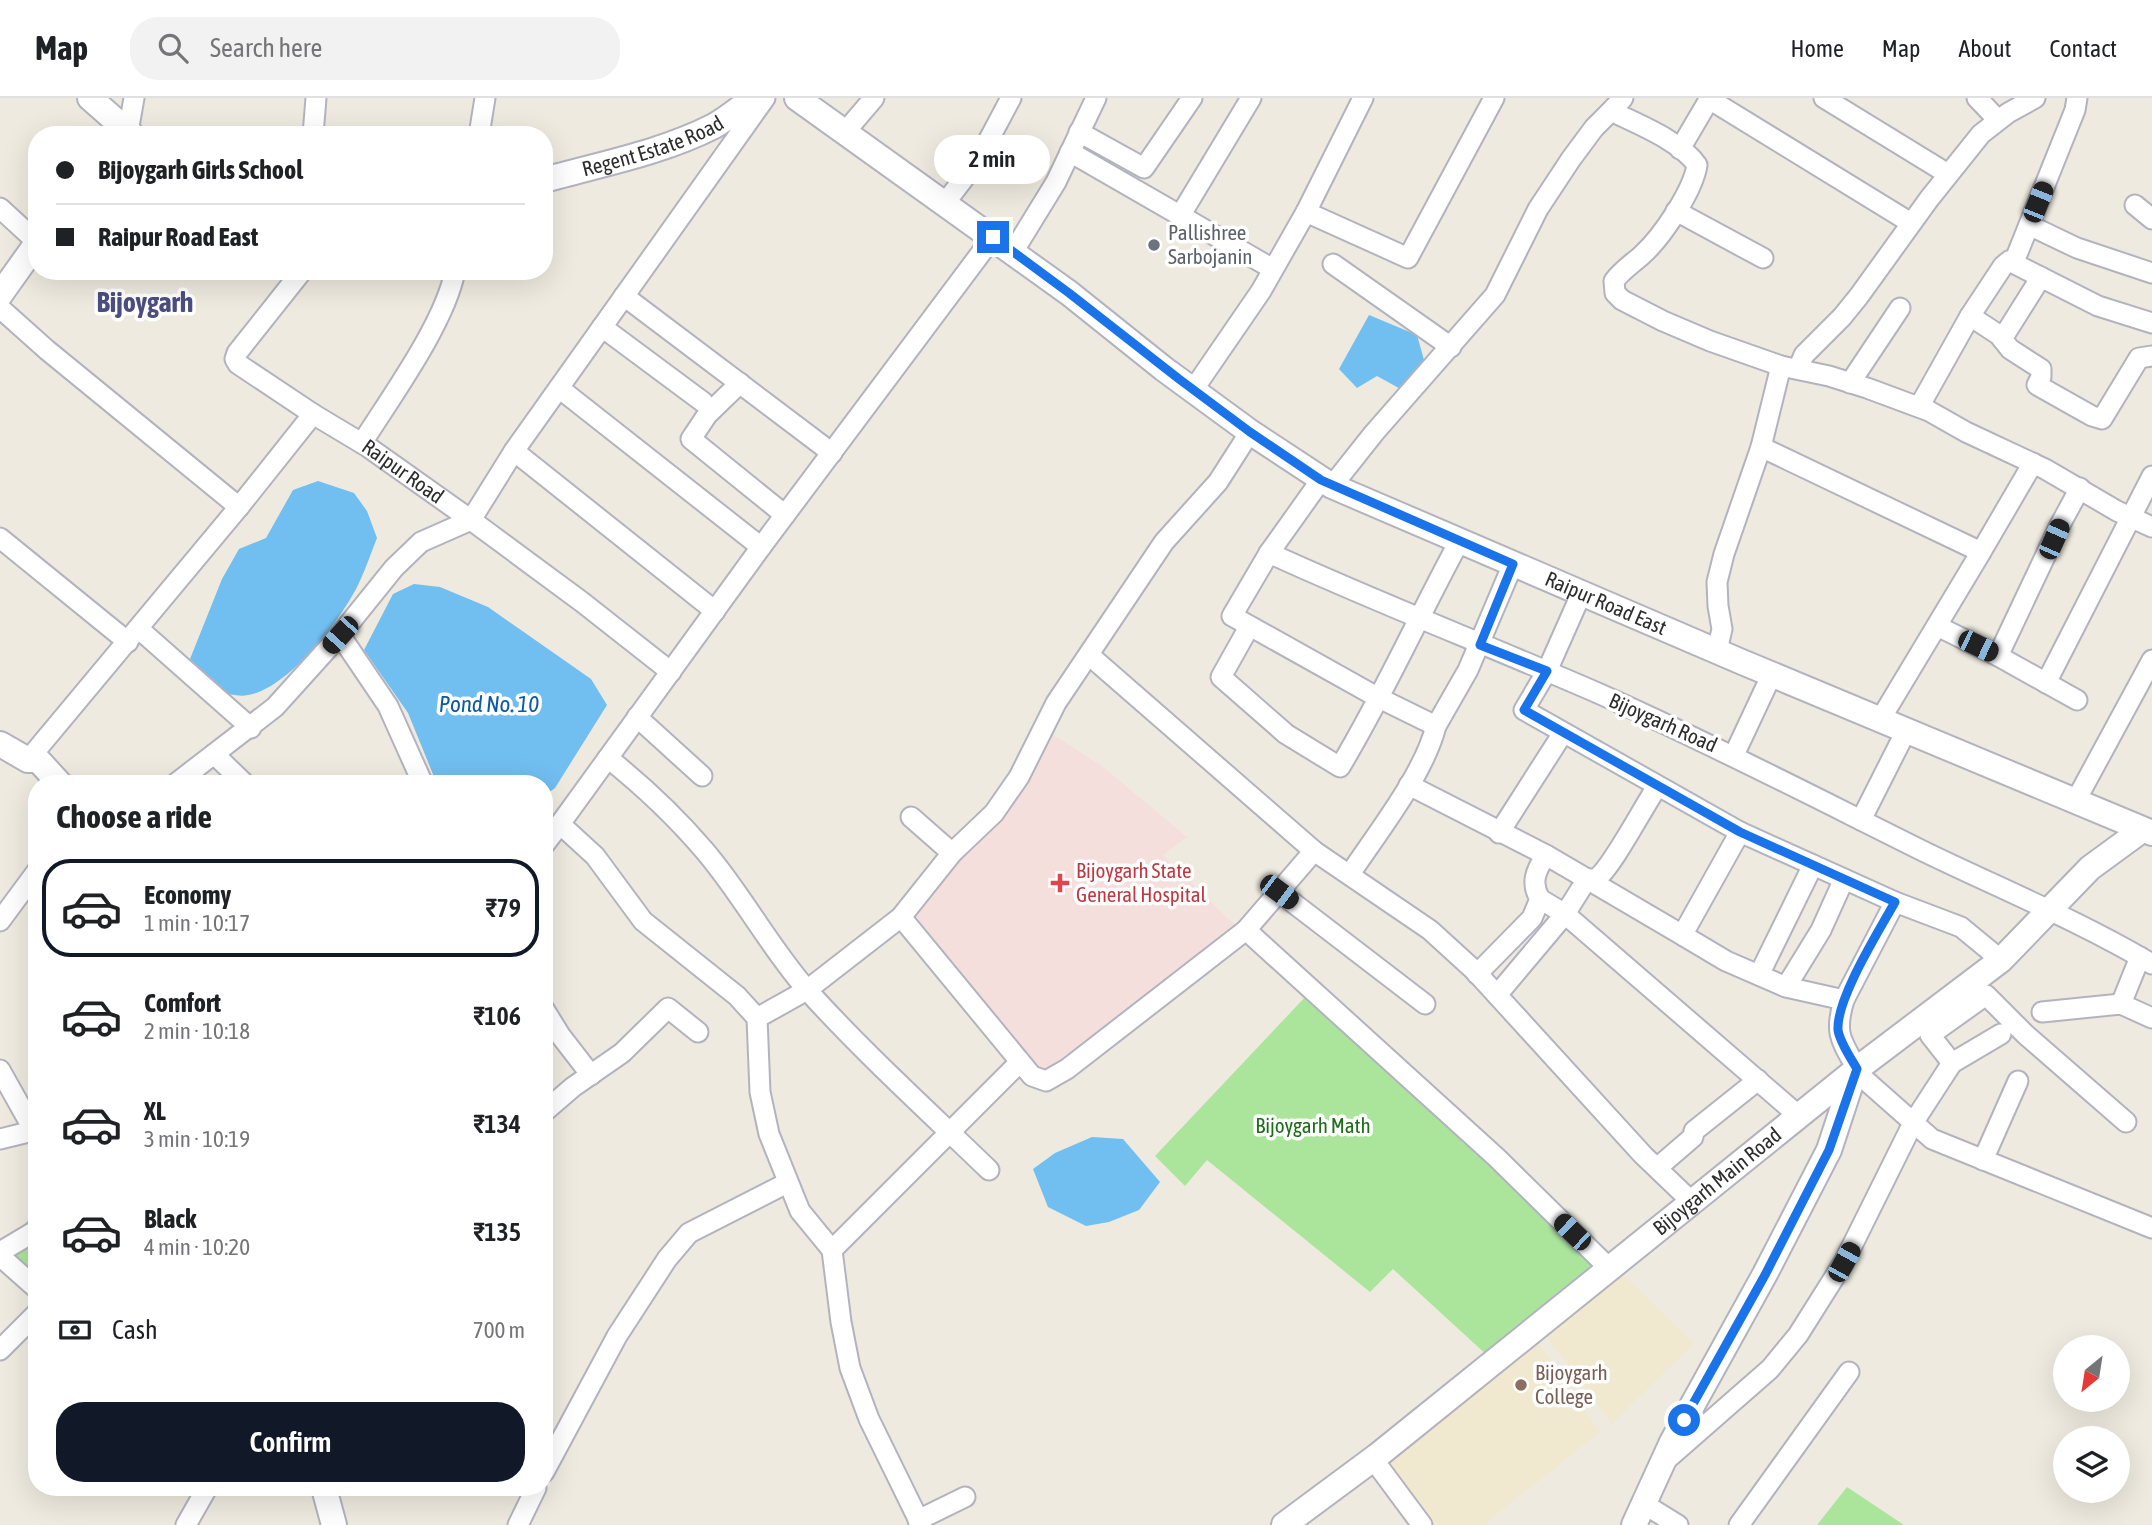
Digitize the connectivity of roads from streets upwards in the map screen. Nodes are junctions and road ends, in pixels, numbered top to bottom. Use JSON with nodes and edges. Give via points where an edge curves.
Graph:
{"nodes":[{"id":1,"x":89,"y":98,"type":"edge"},
{"id":2,"x":134,"y":98,"type":"edge"},
{"id":3,"x":316,"y":98,"type":"edge"},
{"id":4,"x":485,"y":98,"type":"edge"},
{"id":5,"x":754,"y":98,"type":"edge"},
{"id":6,"x":765,"y":98,"type":"edge"},
{"id":7,"x":797,"y":98,"type":"edge"},
{"id":8,"x":874,"y":98,"type":"edge"},
{"id":9,"x":1011,"y":98,"type":"edge"},
{"id":10,"x":1096,"y":98,"type":"edge"},
{"id":11,"x":1192,"y":98,"type":"edge"},
{"id":12,"x":1251,"y":98,"type":"edge"},
{"id":13,"x":1363,"y":98,"type":"edge"},
{"id":14,"x":1494,"y":98,"type":"edge"},
{"id":15,"x":1824,"y":98,"type":"edge"},
{"id":16,"x":1977,"y":98,"type":"edge"},
{"id":17,"x":2035,"y":98,"type":"edge"},
{"id":18,"x":2077,"y":98,"type":"edge"},
{"id":19,"x":1709,"y":99,"type":"edge"},
{"id":20,"x":1617,"y":105,"type":"edge"},
{"id":21,"x":1998,"y":120,"type":"junction"},
{"id":22,"x":120,"y":126,"type":"edge"},
{"id":23,"x":130,"y":126,"type":"edge"},
{"id":24,"x":314,"y":126,"type":"edge"},
{"id":25,"x":480,"y":126,"type":"edge"},
{"id":26,"x":845,"y":132,"type":"junction"},
{"id":27,"x":1079,"y":132,"type":"junction"},
{"id":28,"x":1680,"y":149,"type":"junction"},
{"id":29,"x":1070,"y":152,"type":"junction"},
{"id":30,"x":1948,"y":174,"type":"junction"},
{"id":31,"x":553,"y":178,"type":"edge"},
{"id":32,"x":945,"y":203,"type":"junction"},
{"id":33,"x":2135,"y":205,"type":"dead end"},
{"id":34,"x":0,"y":208,"type":"edge"},
{"id":35,"x":1676,"y":211,"type":"junction"},
{"id":36,"x":1306,"y":212,"type":"junction"},
{"id":37,"x":1180,"y":216,"type":"junction"},
{"id":38,"x":2152,"y":219,"type":"edge"},
{"id":39,"x":1911,"y":223,"type":"junction"},
{"id":40,"x":2029,"y":225,"type":"junction"},
{"id":41,"x":28,"y":234,"type":"edge"},
{"id":42,"x":993,"y":237,"type":"junction"},
{"id":43,"x":1013,"y":252,"type":"junction"},
{"id":44,"x":28,"y":255,"type":"edge"},
{"id":45,"x":1763,"y":258,"type":"dead end"},
{"id":46,"x":2014,"y":262,"type":"junction"},
{"id":47,"x":1333,"y":264,"type":"dead end"},
{"id":48,"x":1273,"y":269,"type":"junction"},
{"id":49,"x":2152,"y":273,"type":"edge"},
{"id":50,"x":2041,"y":277,"type":"junction"},
{"id":51,"x":295,"y":280,"type":"edge"},
{"id":52,"x":453,"y":280,"type":"edge"},
{"id":53,"x":0,"y":295,"type":"edge"},
{"id":54,"x":624,"y":296,"type":"junction"},
{"id":55,"x":0,"y":308,"type":"edge"},
{"id":56,"x":1899,"y":308,"type":"dead end"},
{"id":57,"x":1970,"y":316,"type":"junction"},
{"id":58,"x":2152,"y":323,"type":"edge"},
{"id":59,"x":602,"y":327,"type":"junction"},
{"id":60,"x":2002,"y":339,"type":"junction"},
{"id":61,"x":1451,"y":347,"type":"junction"},
{"id":62,"x":2152,"y":356,"type":"edge"},
{"id":63,"x":1790,"y":367,"type":"junction"},
{"id":64,"x":740,"y":383,"type":"junction"},
{"id":65,"x":1850,"y":383,"type":"junction"},
{"id":66,"x":559,"y":388,"type":"junction"},
{"id":67,"x":1193,"y":390,"type":"junction"},
{"id":68,"x":703,"y":402,"type":"dead end"},
{"id":69,"x":1919,"y":407,"type":"junction"},
{"id":70,"x":313,"y":414,"type":"junction"},
{"id":71,"x":1250,"y":432,"type":"junction"},
{"id":72,"x":362,"y":443,"type":"junction"},
{"id":73,"x":1761,"y":447,"type":"junction"},
{"id":74,"x":514,"y":451,"type":"junction"},
{"id":75,"x":832,"y":453,"type":"junction"},
{"id":76,"x":2033,"y":463,"type":"junction"},
{"id":77,"x":2152,"y":476,"type":"edge"},
{"id":78,"x":1326,"y":483,"type":"junction"},
{"id":79,"x":2080,"y":488,"type":"junction"},
{"id":80,"x":239,"y":507,"type":"junction"},
{"id":81,"x":785,"y":515,"type":"junction"},
{"id":82,"x":2131,"y":516,"type":"junction"},
{"id":83,"x":471,"y":520,"type":"junction"},
{"id":84,"x":2152,"y":527,"type":"edge"},
{"id":85,"x":0,"y":538,"type":"edge"},
{"id":86,"x":1460,"y":540,"type":"junction"},
{"id":87,"x":761,"y":547,"type":"junction"},
{"id":88,"x":1981,"y":552,"type":"junction"},
{"id":89,"x":1269,"y":553,"type":"junction"},
{"id":90,"x":1513,"y":564,"type":"junction"},
{"id":91,"x":1582,"y":592,"type":"junction"},
{"id":92,"x":715,"y":611,"type":"junction"},
{"id":93,"x":1418,"y":618,"type":"junction"},
{"id":94,"x":1937,"y":626,"type":"junction"},
{"id":95,"x":1249,"y":627,"type":"junction"},
{"id":96,"x":133,"y":635,"type":"junction"},
{"id":97,"x":340,"y":635,"type":"junction"},
{"id":98,"x":1480,"y":645,"type":"junction"},
{"id":99,"x":1717,"y":651,"type":"junction"},
{"id":100,"x":1089,"y":655,"type":"junction"},
{"id":101,"x":1998,"y":656,"type":"junction"},
{"id":102,"x":2152,"y":660,"type":"edge"},
{"id":103,"x":1547,"y":671,"type":"junction"},
{"id":104,"x":671,"y":672,"type":"junction"},
{"id":105,"x":1772,"y":674,"type":"junction"},
{"id":106,"x":2046,"y":682,"type":"junction"},
{"id":107,"x":1377,"y":697,"type":"junction"},
{"id":108,"x":2077,"y":700,"type":"dead end"},
{"id":109,"x":637,"y":718,"type":"junction"},
{"id":110,"x":1880,"y":720,"type":"junction"},
{"id":111,"x":1436,"y":726,"type":"junction"},
{"id":112,"x":251,"y":728,"type":"junction"},
{"id":113,"x":1906,"y":731,"type":"junction"},
{"id":114,"x":1563,"y":733,"type":"junction"},
{"id":115,"x":0,"y":744,"type":"edge"},
{"id":116,"x":214,"y":754,"type":"junction"},
{"id":117,"x":1734,"y":755,"type":"junction"},
{"id":118,"x":608,"y":758,"type":"junction"},
{"id":119,"x":28,"y":761,"type":"junction"},
{"id":120,"x":52,"y":775,"type":"edge"},
{"id":121,"x":186,"y":775,"type":"edge"},
{"id":122,"x":236,"y":775,"type":"edge"},
{"id":123,"x":420,"y":775,"type":"edge"},
{"id":124,"x":702,"y":776,"type":"dead end"},
{"id":125,"x":1409,"y":785,"type":"junction"},
{"id":126,"x":1657,"y":786,"type":"junction"},
{"id":127,"x":2075,"y":802,"type":"junction"},
{"id":128,"x":911,"y":817,"type":"dead end"},
{"id":129,"x":1861,"y":820,"type":"junction"},
{"id":130,"x":560,"y":824,"type":"junction"},
{"id":131,"x":1740,"y":832,"type":"junction"},
{"id":132,"x":2147,"y":832,"type":"edge"},
{"id":133,"x":553,"y":833,"type":"edge"},
{"id":134,"x":1499,"y":833,"type":"junction"},
{"id":135,"x":1314,"y":851,"type":"junction"},
{"id":136,"x":953,"y":853,"type":"junction"},
{"id":137,"x":1546,"y":855,"type":"junction"},
{"id":138,"x":1813,"y":865,"type":"junction"},
{"id":139,"x":1350,"y":874,"type":"junction"},
{"id":140,"x":1844,"y":878,"type":"junction"},
{"id":141,"x":1587,"y":879,"type":"junction"},
{"id":142,"x":28,"y":883,"type":"edge"},
{"id":143,"x":1279,"y":892,"type":"junction"},
{"id":144,"x":1540,"y":899,"type":"junction"},
{"id":145,"x":1895,"y":902,"type":"junction"},
{"id":146,"x":2051,"y":910,"type":"junction"},
{"id":147,"x":1565,"y":914,"type":"junction"},
{"id":148,"x":901,"y":917,"type":"junction"},
{"id":149,"x":0,"y":921,"type":"edge"},
{"id":150,"x":1247,"y":930,"type":"junction"},
{"id":151,"x":1684,"y":936,"type":"junction"},
{"id":152,"x":2000,"y":960,"type":"junction"},
{"id":153,"x":2146,"y":961,"type":"edge"},
{"id":154,"x":1478,"y":974,"type":"junction"},
{"id":155,"x":1759,"y":975,"type":"junction"},
{"id":156,"x":1786,"y":987,"type":"junction"},
{"id":157,"x":807,"y":990,"type":"junction"},
{"id":158,"x":1497,"y":995,"type":"junction"},
{"id":159,"x":1844,"y":1000,"type":"junction"},
{"id":160,"x":2121,"y":1003,"type":"junction"},
{"id":161,"x":1425,"y":1004,"type":"dead end"},
{"id":162,"x":2042,"y":1012,"type":"dead end"},
{"id":163,"x":757,"y":1018,"type":"junction"},
{"id":164,"x":2152,"y":1018,"type":"edge"},
{"id":165,"x":553,"y":1024,"type":"edge"},
{"id":166,"x":698,"y":1032,"type":"dead end"},
{"id":167,"x":2001,"y":1034,"type":"dead end"},
{"id":168,"x":1020,"y":1062,"type":"junction"},
{"id":169,"x":1952,"y":1063,"type":"junction"},
{"id":170,"x":0,"y":1070,"type":"edge"},
{"id":171,"x":1856,"y":1070,"type":"junction"},
{"id":172,"x":591,"y":1074,"type":"junction"},
{"id":173,"x":1758,"y":1080,"type":"junction"},
{"id":174,"x":2018,"y":1081,"type":"dead end"},
{"id":175,"x":553,"y":1105,"type":"edge"},
{"id":176,"x":1799,"y":1116,"type":"junction"},
{"id":177,"x":28,"y":1118,"type":"edge"},
{"id":178,"x":2126,"y":1122,"type":"dead end"},
{"id":179,"x":1913,"y":1123,"type":"junction"},
{"id":180,"x":950,"y":1133,"type":"junction"},
{"id":181,"x":28,"y":1134,"type":"edge"},
{"id":182,"x":0,"y":1139,"type":"edge"},
{"id":183,"x":1983,"y":1160,"type":"junction"},
{"id":184,"x":1657,"y":1168,"type":"junction"},
{"id":185,"x":989,"y":1170,"type":"dead end"},
{"id":186,"x":787,"y":1183,"type":"junction"},
{"id":187,"x":1692,"y":1202,"type":"junction"},
{"id":188,"x":2152,"y":1228,"type":"edge"},
{"id":189,"x":28,"y":1236,"type":"edge"},
{"id":190,"x":832,"y":1250,"type":"junction"},
{"id":191,"x":0,"y":1254,"type":"edge"},
{"id":192,"x":1610,"y":1269,"type":"junction"},
{"id":193,"x":28,"y":1280,"type":"edge"},
{"id":194,"x":28,"y":1322,"type":"edge"},
{"id":195,"x":0,"y":1350,"type":"edge"},
{"id":196,"x":1849,"y":1371,"type":"dead end"},
{"id":197,"x":553,"y":1455,"type":"edge"},
{"id":198,"x":1373,"y":1460,"type":"junction"},
{"id":199,"x":1663,"y":1463,"type":"junction"},
{"id":200,"x":202,"y":1496,"type":"edge"},
{"id":201,"x":326,"y":1496,"type":"edge"},
{"id":202,"x":532,"y":1496,"type":"edge"},
{"id":203,"x":965,"y":1497,"type":"dead end"},
{"id":204,"x":1639,"y":1515,"type":"edge"},
{"id":205,"x":919,"y":1522,"type":"edge"},
{"id":206,"x":186,"y":1525,"type":"edge"},
{"id":207,"x":334,"y":1525,"type":"edge"},
{"id":208,"x":518,"y":1525,"type":"edge"},
{"id":209,"x":1284,"y":1525,"type":"edge"},
{"id":210,"x":1422,"y":1525,"type":"edge"},
{"id":211,"x":1678,"y":1525,"type":"edge"},
{"id":212,"x":1739,"y":1525,"type":"edge"}],
"edges":[{"from":1,"to":22,"type":"street"},
{"from":2,"to":23,"type":"street"},
{"from":3,"to":24,"type":"street"},
{"from":4,"to":25,"type":"street"},
{"from":5,"to":31,"type":"street","name":"Regent Estate Road","via":[[694,135]]},
{"from":6,"to":54,"type":"street"},
{"from":7,"to":26,"type":"street","name":"Raipur Road East"},
{"from":8,"to":26,"type":"street"},
{"from":9,"to":32,"type":"street","via":[[978,160]]},
{"from":10,"to":27,"type":"street"},
{"from":11,"to":27,"type":"street","via":[[1144,168]]},
{"from":12,"to":37,"type":"street"},
{"from":13,"to":36,"type":"street"},
{"from":14,"to":36,"type":"street","via":[[1408,258]]},
{"from":15,"to":30,"type":"street"},
{"from":16,"to":21,"type":"street"},
{"from":17,"to":21,"type":"street"},
{"from":18,"to":40,"type":"street"},
{"from":19,"to":28,"type":"street"},
{"from":19,"to":39,"type":"street"},
{"from":20,"to":28,"type":"street"},
{"from":20,"to":61,"type":"street","via":[[1570,159],[1538,209],[1495,295]]},
{"from":21,"to":30,"type":"street"},
{"from":26,"to":32,"type":"street","name":"Raipur Road East"},
{"from":27,"to":29,"type":"street"},
{"from":28,"to":35,"type":"street","via":[[1698,165]]},
{"from":29,"to":37,"type":"street"},
{"from":29,"to":43,"type":"street"},
{"from":30,"to":39,"type":"street"},
{"from":32,"to":42,"type":"street","name":"Raipur Road East"},
{"from":33,"to":38,"type":"street"},
{"from":34,"to":41,"type":"street"},
{"from":35,"to":45,"type":"street"},
{"from":35,"to":63,"type":"street","via":[[1658,238],[1614,281],[1615,293],[1710,341]]},
{"from":36,"to":48,"type":"street"},
{"from":37,"to":48,"type":"street"},
{"from":39,"to":63,"type":"street","via":[[1842,317]]},
{"from":40,"to":46,"type":"street"},
{"from":40,"to":49,"type":"street","via":[[2077,248]]},
{"from":42,"to":43,"type":"street","name":"Raipur Road East"},
{"from":42,"to":75,"type":"street"},
{"from":43,"to":67,"type":"street","name":"Raipur Road East"},
{"from":44,"to":53,"type":"street"},
{"from":46,"to":50,"type":"street"},
{"from":46,"to":57,"type":"street","via":[[2003,265]]},
{"from":47,"to":61,"type":"street"},
{"from":48,"to":67,"type":"street"},
{"from":50,"to":58,"type":"street","via":[[2098,306]]},
{"from":50,"to":60,"type":"street"},
{"from":51,"to":70,"type":"street","name":"Raipur Road","via":[[235,359]]},
{"from":52,"to":72,"type":"street","via":[[424,344]]},
{"from":54,"to":59,"type":"street"},
{"from":54,"to":64,"type":"street"},
{"from":55,"to":80,"type":"street"},
{"from":56,"to":65,"type":"street"},
{"from":57,"to":60,"type":"street"},
{"from":57,"to":69,"type":"street"},
{"from":59,"to":66,"type":"street"},
{"from":59,"to":68,"type":"street"},
{"from":60,"to":62,"type":"street","via":[[2041,369],[2037,385],[2102,419],[2139,358]]},
{"from":61,"to":78,"type":"street"},
{"from":63,"to":65,"type":"street"},
{"from":63,"to":73,"type":"street"},
{"from":64,"to":75,"type":"street"},
{"from":64,"to":81,"type":"street","via":[[707,415],[691,439]]},
{"from":65,"to":69,"type":"street"},
{"from":66,"to":74,"type":"street"},
{"from":66,"to":87,"type":"street"},
{"from":67,"to":71,"type":"street","name":"Raipur Road East"},
{"from":69,"to":76,"type":"street"},
{"from":70,"to":72,"type":"street","name":"Raipur Road"},
{"from":70,"to":80,"type":"street"},
{"from":71,"to":78,"type":"street","name":"Raipur Road East"},
{"from":71,"to":100,"type":"street","via":[[1218,482],[1164,542]]},
{"from":72,"to":83,"type":"street","name":"Raipur Road"},
{"from":73,"to":88,"type":"street"},
{"from":73,"to":99,"type":"street","via":[[1717,582],[1722,629]]},
{"from":74,"to":83,"type":"street"},
{"from":74,"to":92,"type":"street"},
{"from":75,"to":81,"type":"street"},
{"from":76,"to":79,"type":"street"},
{"from":76,"to":88,"type":"street"},
{"from":77,"to":82,"type":"street"},
{"from":78,"to":86,"type":"street","name":"Raipur Road East"},
{"from":78,"to":89,"type":"street"},
{"from":79,"to":82,"type":"street"},
{"from":79,"to":101,"type":"street"},
{"from":80,"to":96,"type":"street"},
{"from":81,"to":87,"type":"street"},
{"from":82,"to":84,"type":"street"},
{"from":82,"to":106,"type":"street"},
{"from":83,"to":97,"type":"street","via":[[421,542]]},
{"from":83,"to":104,"type":"street","name":"Raipur Road"},
{"from":85,"to":96,"type":"street"},
{"from":86,"to":90,"type":"street","name":"Raipur Road East"},
{"from":86,"to":93,"type":"street"},
{"from":87,"to":92,"type":"street"},
{"from":88,"to":94,"type":"street"},
{"from":89,"to":93,"type":"street","name":"Bijoygarh Road"},
{"from":89,"to":95,"type":"street","via":[[1232,616]]},
{"from":90,"to":91,"type":"street","name":"Raipur Road East"},
{"from":90,"to":98,"type":"street"},
{"from":91,"to":99,"type":"street","name":"Raipur Road East"},
{"from":91,"to":103,"type":"street"},
{"from":92,"to":104,"type":"street"},
{"from":93,"to":98,"type":"street","name":"Bijoygarh Road"},
{"from":93,"to":107,"type":"street"},
{"from":94,"to":101,"type":"street"},
{"from":94,"to":110,"type":"street"},
{"from":95,"to":107,"type":"street"},
{"from":95,"to":107,"type":"street","via":[[1221,677],[1286,734],[1340,767]]},
{"from":96,"to":112,"type":"street"},
{"from":96,"to":119,"type":"street"},
{"from":97,"to":112,"type":"street"},
{"from":97,"to":123,"type":"street","via":[[388,706]]},
{"from":98,"to":103,"type":"street","name":"Bijoygarh Road"},
{"from":98,"to":111,"type":"street"},
{"from":99,"to":105,"type":"street","name":"Raipur Road East"},
{"from":100,"to":135,"type":"street"},
{"from":100,"to":136,"type":"street","via":[[1056,703],[1019,777],[994,813]]},
{"from":101,"to":106,"type":"street"},
{"from":102,"to":127,"type":"street"},
{"from":103,"to":114,"type":"street","via":[[1524,710]]},
{"from":103,"to":117,"type":"street","name":"Bijoygarh Road"},
{"from":104,"to":109,"type":"street"},
{"from":105,"to":110,"type":"street","name":"Raipur Road East"},
{"from":105,"to":117,"type":"street"},
{"from":106,"to":108,"type":"street"},
{"from":107,"to":111,"type":"street"},
{"from":109,"to":118,"type":"street"},
{"from":109,"to":124,"type":"street"},
{"from":110,"to":113,"type":"street","name":"Raipur Road East"},
{"from":111,"to":125,"type":"street"},
{"from":112,"to":116,"type":"street"},
{"from":113,"to":127,"type":"street","name":"Raipur Road East"},
{"from":113,"to":129,"type":"street"},
{"from":114,"to":126,"type":"street"},
{"from":114,"to":134,"type":"street"},
{"from":115,"to":119,"type":"street"},
{"from":116,"to":121,"type":"street"},
{"from":116,"to":122,"type":"street"},
{"from":117,"to":129,"type":"street","name":"Bijoygarh Road"},
{"from":118,"to":130,"type":"street"},
{"from":118,"to":157,"type":"street","via":[[646,789],[705,851]]},
{"from":119,"to":120,"type":"street","via":[[38,760]]},
{"from":125,"to":134,"type":"street"},
{"from":125,"to":139,"type":"street"},
{"from":126,"to":131,"type":"street"},
{"from":126,"to":141,"type":"street","via":[[1600,876]]},
{"from":127,"to":132,"type":"street","name":"Raipur Road East"},
{"from":128,"to":136,"type":"street"},
{"from":129,"to":146,"type":"street","name":"Bijoygarh Road"},
{"from":130,"to":133,"type":"street"},
{"from":130,"to":163,"type":"street","via":[[595,856],[643,921],[737,996]]},
{"from":131,"to":138,"type":"street"},
{"from":131,"to":151,"type":"street"},
{"from":132,"to":146,"type":"street","name":"Bijoygarh Main Road","via":[[2090,869]]},
{"from":134,"to":137,"type":"street"},
{"from":135,"to":139,"type":"street"},
{"from":135,"to":143,"type":"street"},
{"from":136,"to":148,"type":"street"},
{"from":137,"to":141,"type":"street"},
{"from":137,"to":144,"type":"street","via":[[1536,870],[1534,890]]},
{"from":138,"to":140,"type":"street"},
{"from":138,"to":155,"type":"street"},
{"from":139,"to":154,"type":"street","via":[[1430,930]]},
{"from":140,"to":145,"type":"street"},
{"from":140,"to":156,"type":"street","via":[[1821,930]]},
{"from":141,"to":147,"type":"street"},
{"from":141,"to":151,"type":"street"},
{"from":142,"to":149,"type":"street"},
{"from":143,"to":150,"type":"street"},
{"from":143,"to":161,"type":"street"},
{"from":144,"to":147,"type":"street"},
{"from":144,"to":154,"type":"street","via":[[1532,918]]},
{"from":145,"to":152,"type":"street","via":[[1961,927]]},
{"from":145,"to":159,"type":"street"},
{"from":146,"to":152,"type":"street","name":"Bijoygarh Main Road"},
{"from":146,"to":153,"type":"street","name":"Bijoygarh Road"},
{"from":147,"to":158,"type":"street"},
{"from":147,"to":173,"type":"street"},
{"from":148,"to":157,"type":"street"},
{"from":148,"to":168,"type":"street"},
{"from":150,"to":168,"type":"street","via":[[1067,1069],[1046,1081],[1032,1076]]},
{"from":150,"to":192,"type":"street","via":[[1496,1157]]},
{"from":151,"to":155,"type":"street"},
{"from":152,"to":171,"type":"street","name":"Bijoygarh Main Road"},
{"from":153,"to":160,"type":"street"},
{"from":154,"to":158,"type":"street"},
{"from":155,"to":156,"type":"street"},
{"from":156,"to":159,"type":"street"},
{"from":157,"to":163,"type":"street"},
{"from":157,"to":180,"type":"street"},
{"from":158,"to":184,"type":"street"},
{"from":159,"to":171,"type":"street","via":[[1838,1032]]},
{"from":160,"to":162,"type":"street"},
{"from":160,"to":164,"type":"street"},
{"from":163,"to":186,"type":"street","via":[[760,1092]]},
{"from":165,"to":172,"type":"street"},
{"from":166,"to":172,"type":"street","via":[[668,1008],[622,1053]]},
{"from":167,"to":169,"type":"street"},
{"from":168,"to":180,"type":"street"},
{"from":169,"to":178,"type":"street","via":[[1930,1035],[1986,995]]},
{"from":169,"to":179,"type":"street"},
{"from":170,"to":177,"type":"street"},
{"from":171,"to":176,"type":"street","name":"Bijoygarh Main Road"},
{"from":171,"to":179,"type":"street"},
{"from":171,"to":199,"type":"street","via":[[1829,1150]]},
{"from":172,"to":175,"type":"street"},
{"from":173,"to":176,"type":"street"},
{"from":173,"to":184,"type":"street","via":[[1694,1131],[1693,1137]]},
{"from":174,"to":183,"type":"street"},
{"from":176,"to":187,"type":"street","name":"Bijoygarh Main Road"},
{"from":179,"to":183,"type":"street","via":[[1931,1139]]},
{"from":179,"to":199,"type":"street","via":[[1858,1236],[1798,1335],[1770,1369]]},
{"from":180,"to":185,"type":"street"},
{"from":180,"to":190,"type":"street"},
{"from":181,"to":182,"type":"street"},
{"from":183,"to":188,"type":"street"},
{"from":184,"to":187,"type":"street"},
{"from":186,"to":190,"type":"street","via":[[800,1211]]},
{"from":186,"to":197,"type":"street","via":[[689,1233],[617,1336]]},
{"from":187,"to":192,"type":"street","name":"Bijoygarh Main Road"},
{"from":189,"to":191,"type":"street"},
{"from":190,"to":205,"type":"street","via":[[850,1368],[869,1419]]},
{"from":191,"to":193,"type":"street"},
{"from":192,"to":198,"type":"street","name":"Bijoygarh Main Road"},
{"from":194,"to":195,"type":"street"},
{"from":196,"to":212,"type":"street"},
{"from":198,"to":209,"type":"street","name":"Bijoygarh Main Road"},
{"from":198,"to":210,"type":"street"},
{"from":199,"to":204,"type":"street"},
{"from":200,"to":206,"type":"street"},
{"from":201,"to":207,"type":"street"},
{"from":202,"to":208,"type":"street"},
{"from":203,"to":205,"type":"street"},
{"from":204,"to":211,"type":"street"}]}
